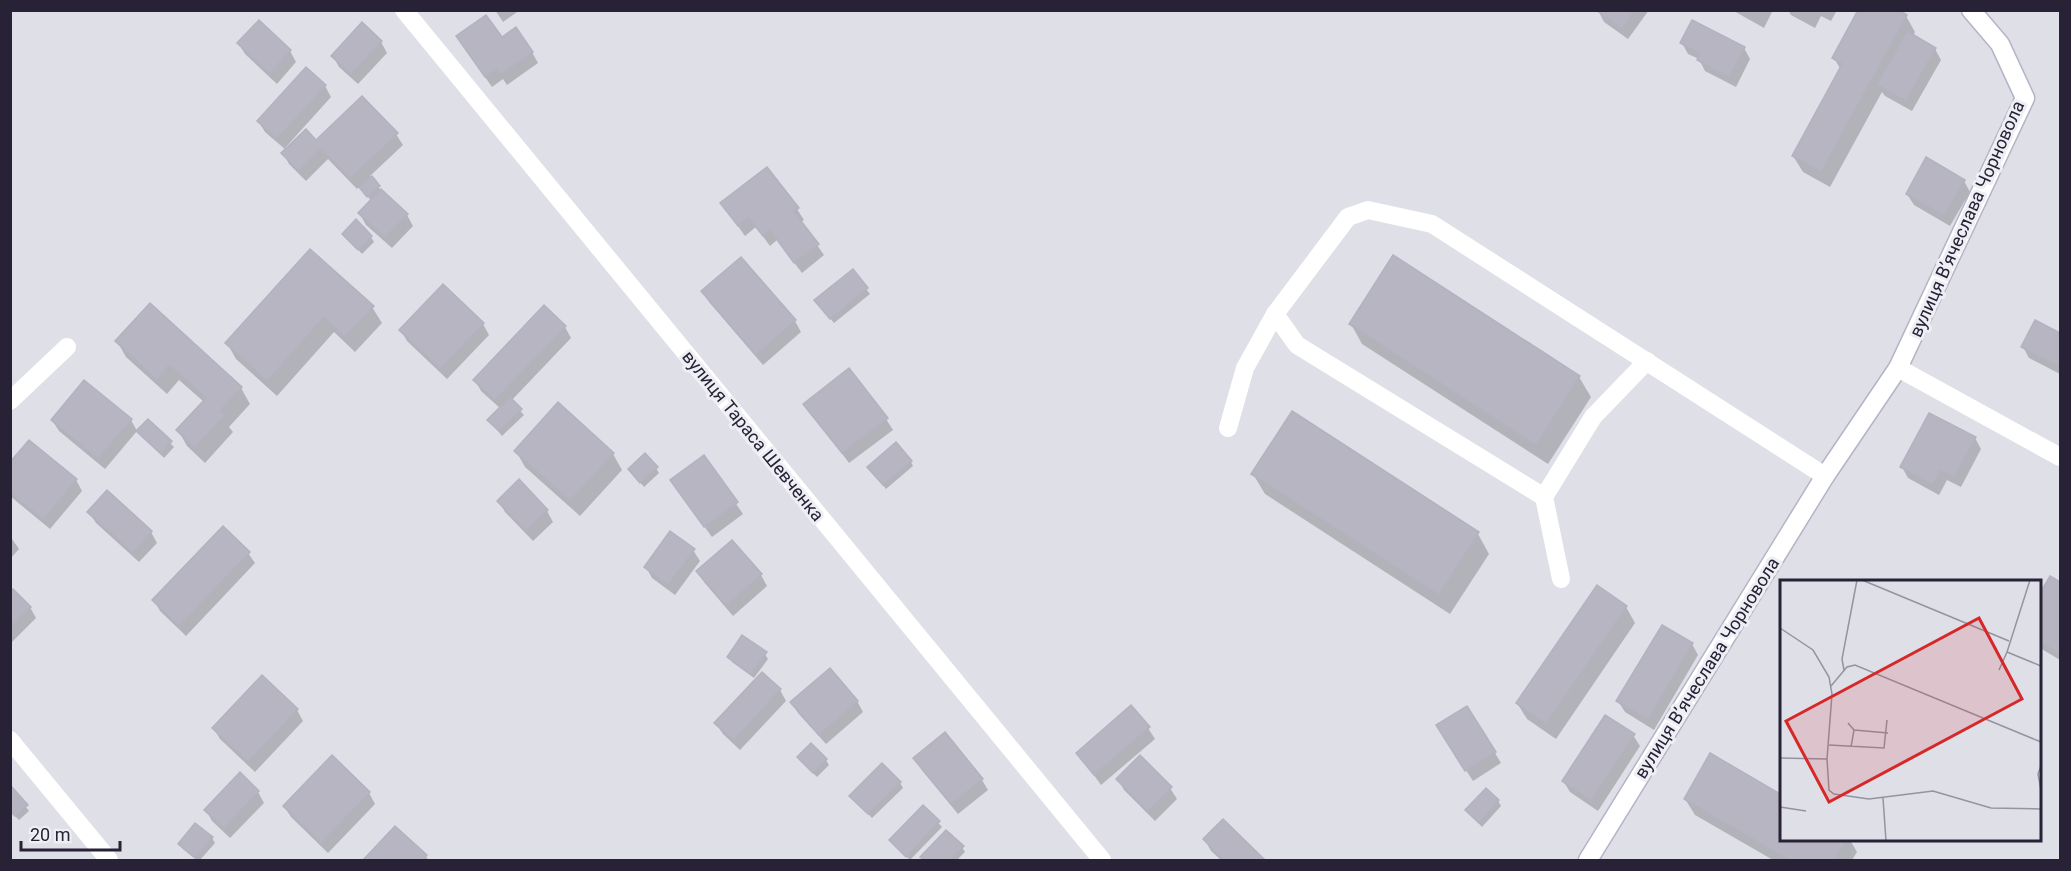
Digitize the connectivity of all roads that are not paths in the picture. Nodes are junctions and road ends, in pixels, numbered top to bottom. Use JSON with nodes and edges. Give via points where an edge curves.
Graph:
{"nodes":[{"id":1,"x":404,"y":10,"type":"edge"},
{"id":2,"x":1971,"y":10,"type":"edge"},
{"id":3,"x":1275,"y":314,"type":"junction"},
{"id":4,"x":67,"y":347,"type":"dead end"},
{"id":5,"x":1647,"y":361,"type":"junction"},
{"id":6,"x":1898,"y":368,"type":"junction"},
{"id":7,"x":10,"y":401,"type":"edge"},
{"id":8,"x":1228,"y":428,"type":"dead end"},
{"id":9,"x":2061,"y":457,"type":"edge"},
{"id":10,"x":1825,"y":476,"type":"junction"},
{"id":11,"x":1544,"y":497,"type":"junction"},
{"id":12,"x":1561,"y":579,"type":"dead end"},
{"id":13,"x":10,"y":740,"type":"edge"},
{"id":14,"x":109,"y":861,"type":"edge"},
{"id":15,"x":1102,"y":861,"type":"edge"},
{"id":16,"x":1588,"y":861,"type":"edge"}],
"edges":[{"from":1,"to":15,"type":"street","name":"вулиця Тараса Шевченка"},
{"from":2,"to":6,"type":"street","name":"вулиця Вʼячеслава Чорновола","via":[[2000,44],[2025,98]]},
{"from":3,"to":5,"type":"street","via":[[1348,217],[1368,210],[1432,224]]},
{"from":3,"to":8,"type":"street","via":[[1245,368]]},
{"from":3,"to":11,"type":"street","via":[[1297,345]]},
{"from":4,"to":7,"type":"street"},
{"from":5,"to":10,"type":"street"},
{"from":5,"to":11,"type":"street","via":[[1593,417]]},
{"from":6,"to":9,"type":"street"},
{"from":6,"to":10,"type":"street","name":"вулиця Вʼячеслава Чорновола"},
{"from":10,"to":16,"type":"street","name":"вулиця Вʼячеслава Чорновола"},
{"from":11,"to":12,"type":"street"},
{"from":13,"to":14,"type":"street"}]}
